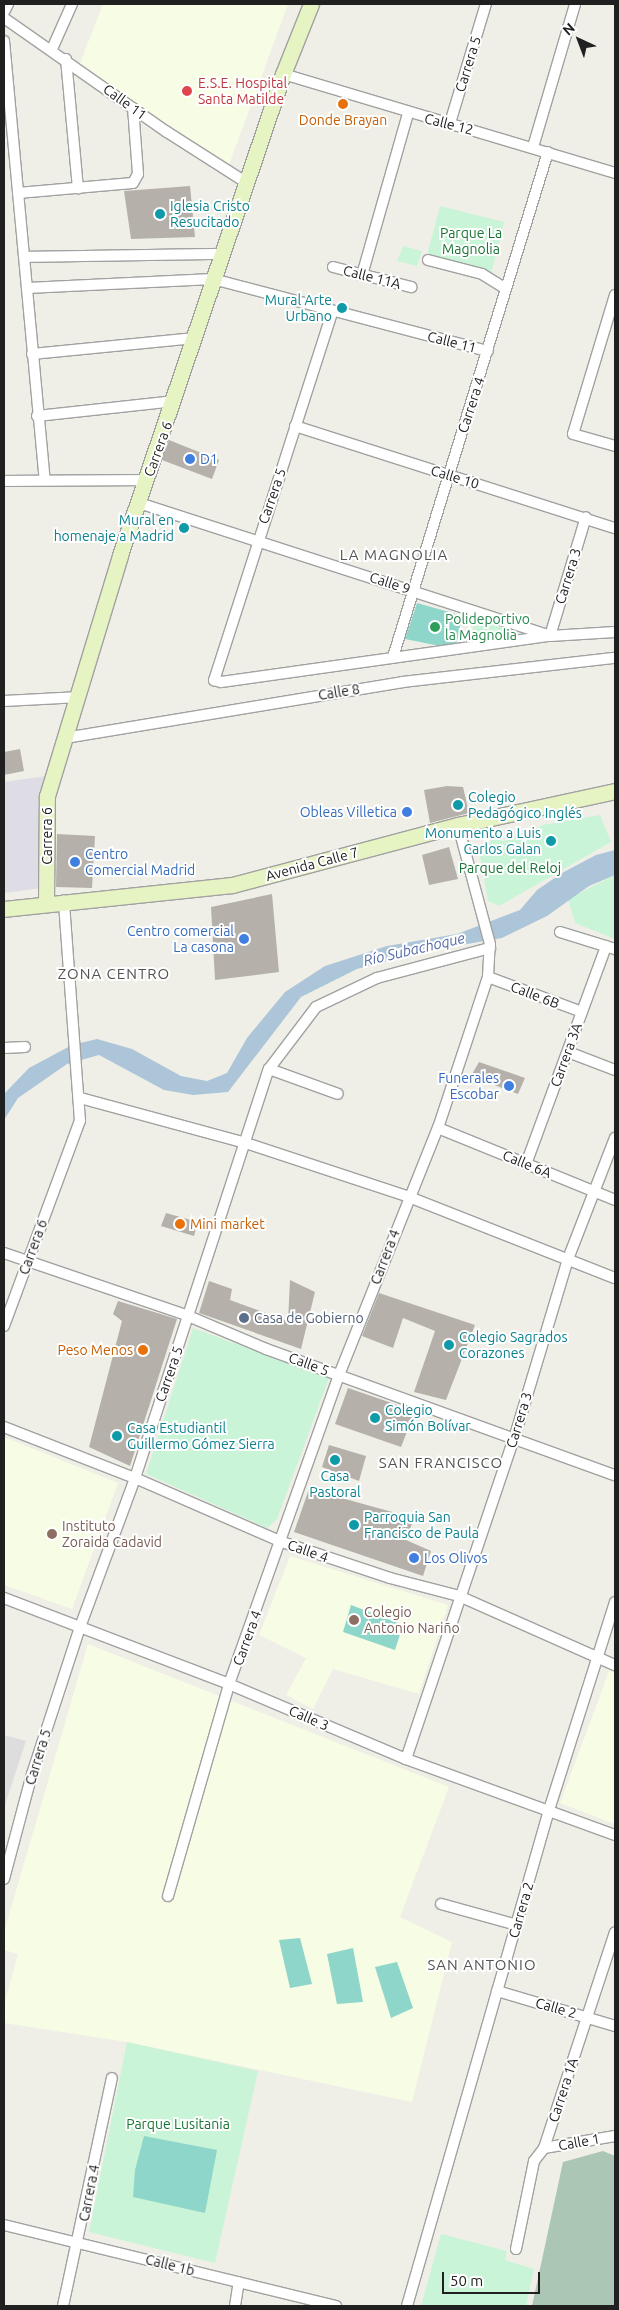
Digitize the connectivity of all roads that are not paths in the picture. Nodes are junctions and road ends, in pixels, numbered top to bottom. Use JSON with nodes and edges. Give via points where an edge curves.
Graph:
{"nodes":[{"id":1,"x":8,"y":4,"type":"edge"},
{"id":2,"x":72,"y":4,"type":"edge"},
{"id":3,"x":311,"y":4,"type":"edge"},
{"id":4,"x":486,"y":4,"type":"edge"},
{"id":5,"x":575,"y":4,"type":"edge"},
{"id":6,"x":4,"y":12,"type":"edge"},
{"id":7,"x":4,"y":18,"type":"edge"},
{"id":8,"x":4,"y":41,"type":"edge"},
{"id":9,"x":52,"y":49,"type":"junction"},
{"id":10,"x":66,"y":59,"type":"junction"},
{"id":11,"x":283,"y":74,"type":"junction"},
{"id":12,"x":133,"y":108,"type":"junction"},
{"id":13,"x":408,"y":114,"type":"junction"},
{"id":14,"x":8,"y":123,"type":"edge"},
{"id":15,"x":450,"y":123,"type":"junction"},
{"id":16,"x":533,"y":147,"type":"junction"},
{"id":17,"x":548,"y":152,"type":"junction"},
{"id":18,"x":615,"y":173,"type":"edge"},
{"id":19,"x":247,"y":183,"type":"junction"},
{"id":20,"x":78,"y":188,"type":"junction"},
{"id":21,"x":18,"y":193,"type":"junction"},
{"id":22,"x":222,"y":254,"type":"junction"},
{"id":23,"x":24,"y":257,"type":"junction"},
{"id":24,"x":428,"y":260,"type":"dead end"},
{"id":25,"x":333,"y":267,"type":"dead end"},
{"id":26,"x":362,"y":275,"type":"junction"},
{"id":27,"x":213,"y":280,"type":"junction"},
{"id":28,"x":411,"y":287,"type":"dead end"},
{"id":29,"x":27,"y":288,"type":"junction"},
{"id":30,"x":506,"y":289,"type":"junction"},
{"id":31,"x":615,"y":295,"type":"edge"},
{"id":32,"x":332,"y":313,"type":"junction"},
{"id":33,"x":195,"y":338,"type":"junction"},
{"id":34,"x":488,"y":351,"type":"junction"},
{"id":35,"x":32,"y":354,"type":"junction"},
{"id":36,"x":175,"y":401,"type":"junction"},
{"id":37,"x":37,"y":416,"type":"junction"},
{"id":38,"x":295,"y":426,"type":"junction"},
{"id":39,"x":615,"y":446,"type":"edge"},
{"id":40,"x":448,"y":476,"type":"junction"},
{"id":41,"x":44,"y":479,"type":"junction"},
{"id":42,"x":147,"y":480,"type":"junction"},
{"id":43,"x":4,"y":481,"type":"edge"},
{"id":44,"x":139,"y":503,"type":"junction"},
{"id":45,"x":586,"y":517,"type":"junction"},
{"id":46,"x":615,"y":528,"type":"edge"},
{"id":47,"x":256,"y":540,"type":"junction"},
{"id":48,"x":412,"y":589,"type":"junction"},
{"id":49,"x":615,"y":632,"type":"edge"},
{"id":50,"x":550,"y":636,"type":"junction"},
{"id":51,"x":393,"y":657,"type":"junction"},
{"id":52,"x":615,"y":658,"type":"edge"},
{"id":53,"x":80,"y":697,"type":"junction"},
{"id":54,"x":4,"y":701,"type":"edge"},
{"id":55,"x":65,"y":738,"type":"junction"},
{"id":56,"x":615,"y":791,"type":"edge"},
{"id":57,"x":458,"y":825,"type":"junction"},
{"id":58,"x":64,"y":901,"type":"junction"},
{"id":59,"x":46,"y":902,"type":"junction"},
{"id":60,"x":4,"y":909,"type":"edge"},
{"id":61,"x":560,"y":932,"type":"dead end"},
{"id":62,"x":490,"y":946,"type":"junction"},
{"id":63,"x":611,"y":948,"type":"edge"},
{"id":64,"x":488,"y":977,"type":"junction"},
{"id":65,"x":582,"y":1012,"type":"junction"},
{"id":66,"x":25,"y":1047,"type":"dead end"},
{"id":67,"x":4,"y":1048,"type":"edge"},
{"id":68,"x":568,"y":1052,"type":"junction"},
{"id":69,"x":269,"y":1069,"type":"junction"},
{"id":70,"x":615,"y":1070,"type":"edge"},
{"id":71,"x":338,"y":1094,"type":"dead end"},
{"id":72,"x":80,"y":1098,"type":"junction"},
{"id":73,"x":438,"y":1128,"type":"junction"},
{"id":74,"x":615,"y":1138,"type":"edge"},
{"id":75,"x":246,"y":1142,"type":"junction"},
{"id":76,"x":526,"y":1164,"type":"junction"},
{"id":77,"x":597,"y":1192,"type":"junction"},
{"id":78,"x":409,"y":1196,"type":"junction"},
{"id":79,"x":615,"y":1200,"type":"edge"},
{"id":80,"x":4,"y":1253,"type":"edge"},
{"id":81,"x":568,"y":1260,"type":"junction"},
{"id":82,"x":27,"y":1261,"type":"junction"},
{"id":83,"x":615,"y":1278,"type":"edge"},
{"id":84,"x":186,"y":1315,"type":"junction"},
{"id":85,"x":4,"y":1326,"type":"edge"},
{"id":86,"x":339,"y":1376,"type":"junction"},
{"id":87,"x":4,"y":1427,"type":"edge"},
{"id":88,"x":514,"y":1439,"type":"junction"},
{"id":89,"x":615,"y":1475,"type":"edge"},
{"id":90,"x":135,"y":1478,"type":"junction"},
{"id":91,"x":282,"y":1542,"type":"junction"},
{"id":92,"x":459,"y":1596,"type":"junction"},
{"id":93,"x":4,"y":1598,"type":"edge"},
{"id":94,"x":615,"y":1602,"type":"edge"},
{"id":95,"x":80,"y":1627,"type":"junction"},
{"id":96,"x":596,"y":1657,"type":"junction"},
{"id":97,"x":615,"y":1665,"type":"edge"},
{"id":98,"x":230,"y":1684,"type":"junction"},
{"id":99,"x":406,"y":1759,"type":"junction"},
{"id":100,"x":549,"y":1810,"type":"junction"},
{"id":101,"x":615,"y":1835,"type":"edge"},
{"id":102,"x":4,"y":1879,"type":"edge"},
{"id":103,"x":168,"y":1896,"type":"dead end"},
{"id":104,"x":441,"y":1904,"type":"dead end"},
{"id":105,"x":517,"y":1925,"type":"junction"},
{"id":106,"x":615,"y":1932,"type":"edge"},
{"id":107,"x":497,"y":1991,"type":"junction"},
{"id":108,"x":586,"y":2017,"type":"junction"},
{"id":109,"x":615,"y":2026,"type":"edge"},
{"id":110,"x":112,"y":2078,"type":"dead end"},
{"id":111,"x":615,"y":2136,"type":"edge"},
{"id":112,"x":544,"y":2148,"type":"junction"},
{"id":113,"x":4,"y":2225,"type":"edge"},
{"id":114,"x":79,"y":2242,"type":"junction"},
{"id":115,"x":516,"y":2249,"type":"dead end"},
{"id":116,"x":239,"y":2282,"type":"junction"},
{"id":117,"x":63,"y":2306,"type":"edge"},
{"id":118,"x":235,"y":2306,"type":"edge"},
{"id":119,"x":336,"y":2306,"type":"edge"},
{"id":120,"x":407,"y":2306,"type":"edge"}],
"edges":[{"from":1,"to":6,"type":"street"},
{"from":2,"to":9,"type":"street"},
{"from":3,"to":11,"type":"street","name":"Carrera 6"},
{"from":4,"to":15,"type":"street","name":"Carrera 5"},
{"from":5,"to":16,"type":"street"},
{"from":7,"to":9,"type":"street","name":"Calle 11"},
{"from":8,"to":14,"type":"street"},
{"from":9,"to":10,"type":"street","name":"Calle 11"},
{"from":10,"to":12,"type":"street","name":"Calle 11"},
{"from":10,"to":20,"type":"street"},
{"from":11,"to":13,"type":"street","name":"Calle 12"},
{"from":11,"to":19,"type":"street","name":"Carrera 6"},
{"from":12,"to":19,"type":"street","name":"Calle 11"},
{"from":12,"to":20,"type":"street","via":[[137,179],[133,183]]},
{"from":13,"to":15,"type":"street","name":"Calle 12"},
{"from":13,"to":26,"type":"street"},
{"from":14,"to":21,"type":"street"},
{"from":15,"to":16,"type":"street","name":"Calle 12"},
{"from":16,"to":17,"type":"street","name":"Calle 12"},
{"from":17,"to":18,"type":"street","name":"Calle 12"},
{"from":17,"to":30,"type":"street","name":"Carrera 4"},
{"from":19,"to":22,"type":"street","name":"Carrera 6"},
{"from":20,"to":21,"type":"street"},
{"from":21,"to":23,"type":"street"},
{"from":22,"to":23,"type":"street"},
{"from":22,"to":27,"type":"street","name":"Carrera 6"},
{"from":23,"to":29,"type":"street"},
{"from":24,"to":30,"type":"street","via":[[482,274]]},
{"from":25,"to":26,"type":"street","name":"Calle 11A"},
{"from":26,"to":28,"type":"street","name":"Calle 11A"},
{"from":27,"to":29,"type":"street","name":"Calle 11"},
{"from":27,"to":32,"type":"street","name":"Calle 11"},
{"from":27,"to":33,"type":"street","name":"Carrera 6"},
{"from":29,"to":35,"type":"street"},
{"from":30,"to":34,"type":"street","name":"Carrera 4"},
{"from":31,"to":39,"type":"street","via":[[573,434]]},
{"from":32,"to":34,"type":"street","name":"Calle 11"},
{"from":32,"to":38,"type":"street","name":"Carrera 5"},
{"from":33,"to":35,"type":"street"},
{"from":33,"to":36,"type":"street","name":"Carrera 6"},
{"from":34,"to":40,"type":"street","name":"Carrera 4"},
{"from":35,"to":37,"type":"street"},
{"from":36,"to":37,"type":"street"},
{"from":36,"to":42,"type":"street","name":"Carrera 6"},
{"from":37,"to":41,"type":"street"},
{"from":38,"to":40,"type":"street","name":"Calle 10"},
{"from":38,"to":47,"type":"street","name":"Carrera 5"},
{"from":40,"to":45,"type":"street","name":"Calle 10"},
{"from":40,"to":48,"type":"street","name":"Carrera 4"},
{"from":41,"to":42,"type":"street"},
{"from":41,"to":43,"type":"street"},
{"from":42,"to":44,"type":"street","name":"Carrera 6"},
{"from":44,"to":47,"type":"street","name":"Calle 9"},
{"from":44,"to":53,"type":"street","name":"Carrera 6"},
{"from":45,"to":46,"type":"street","name":"Calle 10"},
{"from":45,"to":50,"type":"street","name":"Carrera 3"},
{"from":47,"to":48,"type":"street","name":"Calle 9"},
{"from":47,"to":51,"type":"street","name":"Carrera 5","via":[[214,680],[221,682]]},
{"from":48,"to":50,"type":"street","name":"Calle 9"},
{"from":48,"to":51,"type":"street","name":"Carrera 4"},
{"from":49,"to":50,"type":"street","name":"Calle 9"},
{"from":50,"to":51,"type":"street"},
{"from":52,"to":55,"type":"street","name":"Calle 8","via":[[394,684]]},
{"from":53,"to":54,"type":"street"},
{"from":53,"to":55,"type":"street","name":"Carrera 6"},
{"from":55,"to":59,"type":"street","name":"Carrera 6","via":[[47,796]]},
{"from":56,"to":57,"type":"street","name":"Avenida Calle 7"},
{"from":57,"to":58,"type":"street","name":"Avenida Calle 7","via":[[232,885]]},
{"from":57,"to":62,"type":"street","name":"Carrera 4"},
{"from":58,"to":59,"type":"street","name":"Avenida Calle 7"},
{"from":58,"to":72,"type":"street","name":"Carrera 6"},
{"from":59,"to":60,"type":"street","name":"Avenida Calle 7"},
{"from":61,"to":63,"type":"street"},
{"from":62,"to":64,"type":"street","name":"Carrera 4"},
{"from":62,"to":69,"type":"street","name":"Carrera 5","via":[[377,978],[316,1007]]},
{"from":63,"to":65,"type":"street","name":"Carrera 3A"},
{"from":64,"to":65,"type":"street","name":"Calle 6B"},
{"from":64,"to":73,"type":"street","name":"Carrera 4"},
{"from":65,"to":68,"type":"street","name":"Carrera 3A"},
{"from":66,"to":67,"type":"street"},
{"from":68,"to":70,"type":"street"},
{"from":68,"to":76,"type":"street","name":"Carrera 3A"},
{"from":69,"to":71,"type":"street"},
{"from":69,"to":75,"type":"street","name":"Carrera 5"},
{"from":72,"to":75,"type":"street"},
{"from":72,"to":82,"type":"street","name":"Carrera 6","via":[[80,1121]]},
{"from":73,"to":76,"type":"street","name":"Calle 6A"},
{"from":73,"to":78,"type":"street","name":"Carrera 4"},
{"from":74,"to":77,"type":"street","name":"Carrera 3"},
{"from":75,"to":78,"type":"street"},
{"from":75,"to":84,"type":"street","name":"Carrera 5"},
{"from":76,"to":77,"type":"street","name":"Calle 6A"},
{"from":77,"to":79,"type":"street","name":"Calle 6A"},
{"from":77,"to":81,"type":"street","name":"Carrera 3"},
{"from":78,"to":81,"type":"street"},
{"from":78,"to":86,"type":"street","name":"Carrera 4"},
{"from":80,"to":82,"type":"street","name":"Calle 5"},
{"from":81,"to":83,"type":"street"},
{"from":81,"to":88,"type":"street","name":"Carrera 3"},
{"from":82,"to":84,"type":"street","name":"Calle 5"},
{"from":82,"to":85,"type":"street","name":"Carrera 6"},
{"from":84,"to":86,"type":"street","name":"Calle 5"},
{"from":84,"to":90,"type":"street","name":"Carrera 5","via":[[186,1326]]},
{"from":86,"to":88,"type":"street","name":"Calle 5"},
{"from":86,"to":91,"type":"street","name":"Carrera 4"},
{"from":87,"to":90,"type":"street","name":"Calle 4"},
{"from":88,"to":89,"type":"street","name":"Calle 5"},
{"from":88,"to":92,"type":"street","name":"Carrera 3"},
{"from":90,"to":91,"type":"street","name":"Calle 4"},
{"from":90,"to":95,"type":"street","name":"Carrera 5"},
{"from":91,"to":92,"type":"street","name":"Calle 4","via":[[390,1578]]},
{"from":91,"to":98,"type":"street","name":"Carrera 4"},
{"from":92,"to":96,"type":"street","name":"Calle 4"},
{"from":92,"to":99,"type":"street","name":"Carrera 3"},
{"from":93,"to":95,"type":"street","name":"Calle 3"},
{"from":94,"to":96,"type":"street","name":"Carrera 2"},
{"from":95,"to":98,"type":"street","name":"Calle 3"},
{"from":95,"to":102,"type":"street","name":"Carrera 5","via":[[32,1774]]},
{"from":96,"to":97,"type":"street","name":"Calle 4"},
{"from":96,"to":100,"type":"street","name":"Carrera 2"},
{"from":98,"to":99,"type":"street","name":"Calle 3"},
{"from":98,"to":103,"type":"street","name":"Carrera 4"},
{"from":99,"to":100,"type":"street","name":"Calle 3"},
{"from":100,"to":101,"type":"street","name":"Calle 3"},
{"from":100,"to":105,"type":"street","name":"Carrera 2"},
{"from":104,"to":105,"type":"street"},
{"from":105,"to":107,"type":"street","name":"Carrera 2"},
{"from":106,"to":108,"type":"street","name":"Carrera 1A"},
{"from":107,"to":108,"type":"street","name":"Calle 2"},
{"from":107,"to":120,"type":"street","name":"Carrera 2"},
{"from":108,"to":109,"type":"street","name":"Calle 2"},
{"from":108,"to":112,"type":"street","name":"Carrera 1A"},
{"from":110,"to":114,"type":"street","name":"Carrera 4"},
{"from":111,"to":112,"type":"street","name":"Calle 1"},
{"from":112,"to":115,"type":"street","name":"Carrera 1A","via":[[534,2161]]},
{"from":113,"to":114,"type":"street","name":"Calle 1b"},
{"from":114,"to":116,"type":"street","name":"Calle 1b"},
{"from":114,"to":117,"type":"street","name":"Carrera 4"},
{"from":116,"to":118,"type":"street"},
{"from":116,"to":119,"type":"street","name":"Calle 1b"}]}
